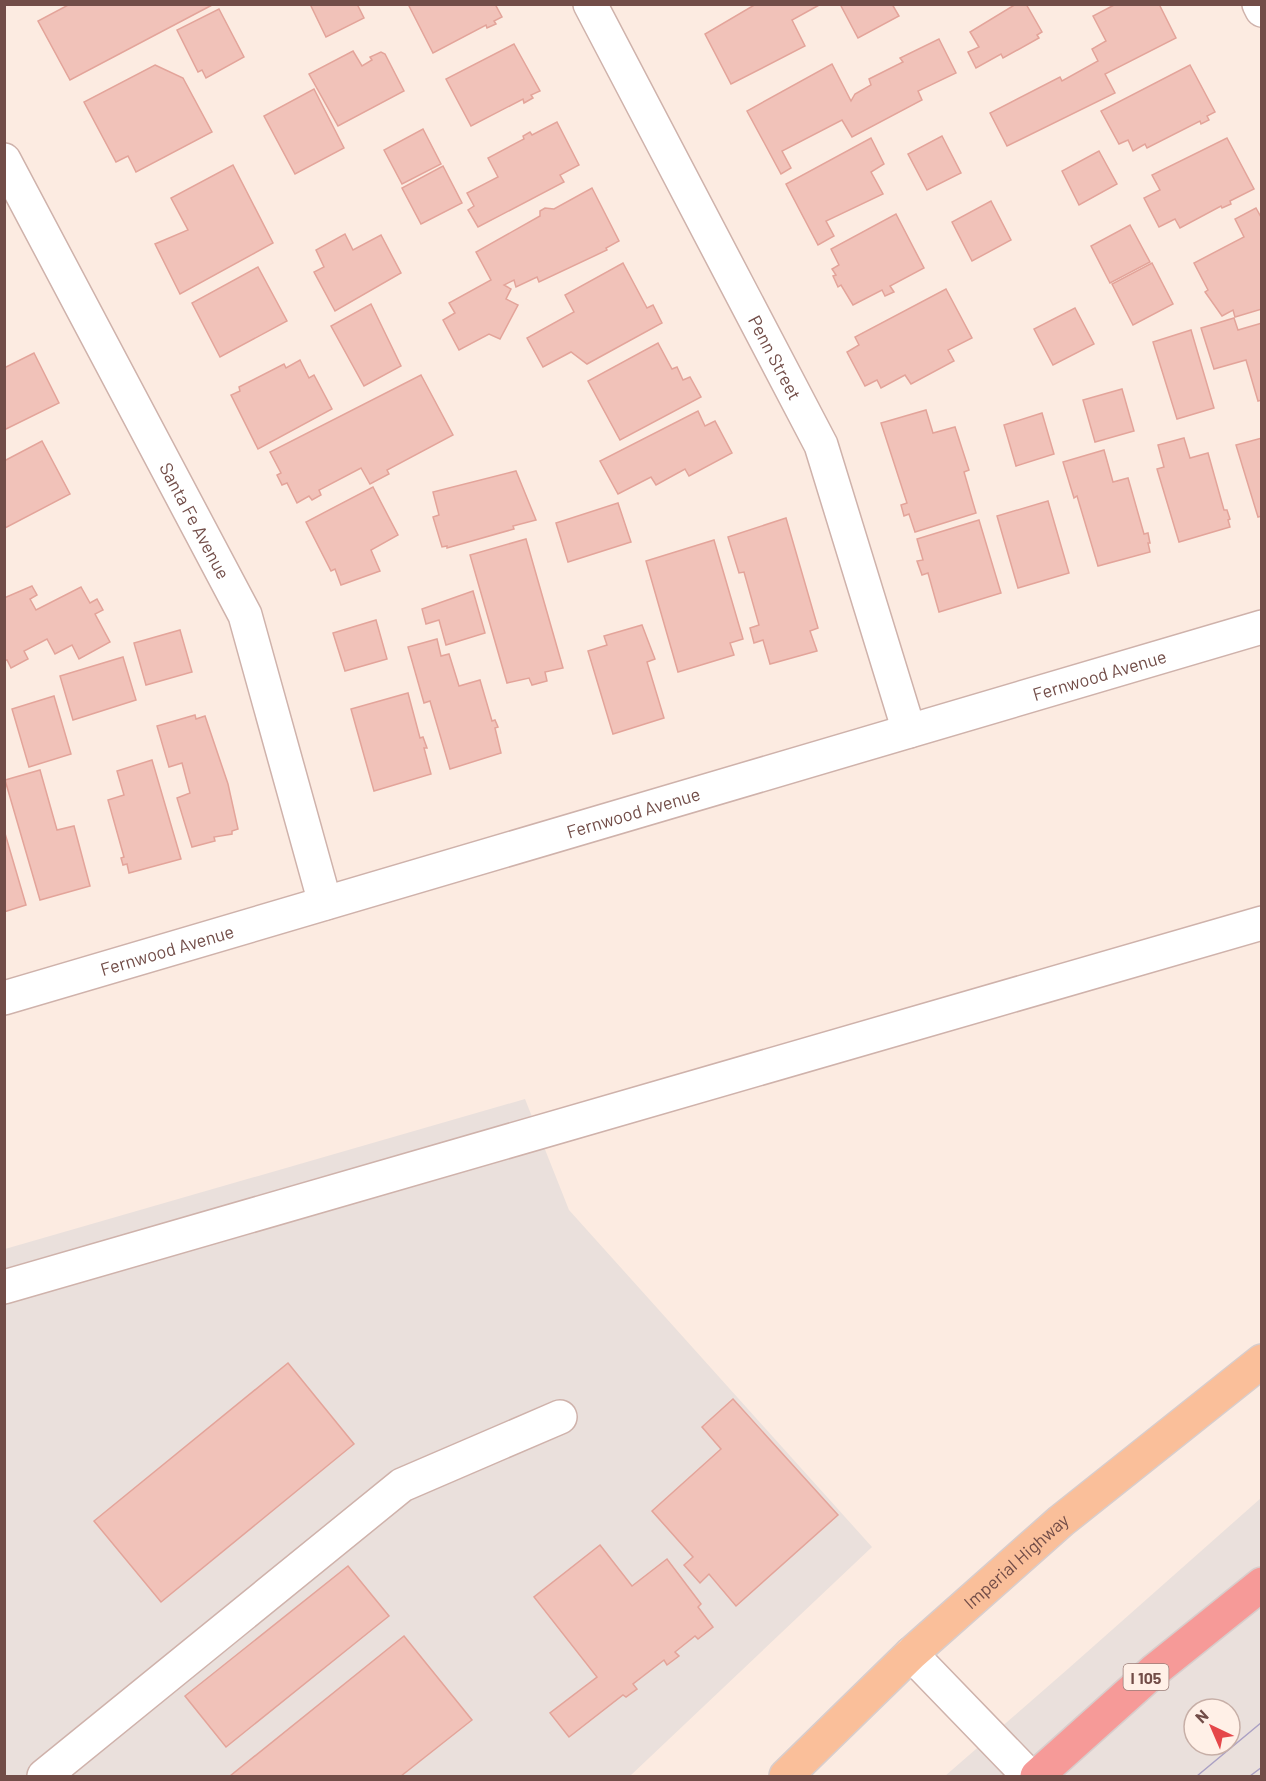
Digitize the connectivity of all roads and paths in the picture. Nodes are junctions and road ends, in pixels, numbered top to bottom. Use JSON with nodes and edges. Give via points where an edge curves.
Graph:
{"nodes":[{"id":1,"x":590,"y":4,"type":"edge"},
{"id":2,"x":1259,"y":4,"type":"edge"},
{"id":3,"x":1262,"y":10,"type":"edge"},
{"id":4,"x":4,"y":160,"type":"edge"},
{"id":5,"x":1262,"y":627,"type":"edge"},
{"id":6,"x":909,"y":731,"type":"junction"},
{"id":7,"x":325,"y":903,"type":"junction"},
{"id":8,"x":1262,"y":923,"type":"edge"},
{"id":9,"x":4,"y":998,"type":"edge"},
{"id":10,"x":4,"y":1287,"type":"edge"},
{"id":11,"x":1262,"y":1361,"type":"edge"},
{"id":12,"x":560,"y":1417,"type":"dead end"},
{"id":13,"x":1262,"y":1584,"type":"edge"},
{"id":14,"x":910,"y":1654,"type":"junction"},
{"id":15,"x":44,"y":1776,"type":"edge"},
{"id":16,"x":786,"y":1776,"type":"edge"},
{"id":17,"x":1029,"y":1776,"type":"edge"},
{"id":18,"x":1036,"y":1776,"type":"edge"}],
"edges":[{"from":1,"to":6,"type":"street","name":"Penn Street","via":[[820,445]]},
{"from":2,"to":3,"type":"street"},
{"from":4,"to":7,"type":"street","name":"Santa Fe Avenue","via":[[246,615]]},
{"from":5,"to":6,"type":"street","name":"Fernwood Avenue"},
{"from":6,"to":7,"type":"street","name":"Fernwood Avenue"},
{"from":7,"to":9,"type":"street","name":"Fernwood Avenue"},
{"from":8,"to":10,"type":"street"},
{"from":11,"to":14,"type":"main road","name":"Imperial Highway","via":[[1061,1521]]},
{"from":12,"to":15,"type":"street","via":[[402,1485]]},
{"from":13,"to":18,"type":"highway","number":"I 105","via":[[1155,1670]]},
{"from":14,"to":16,"type":"main road","name":"Imperial Highway"},
{"from":14,"to":17,"type":"street"}]}
